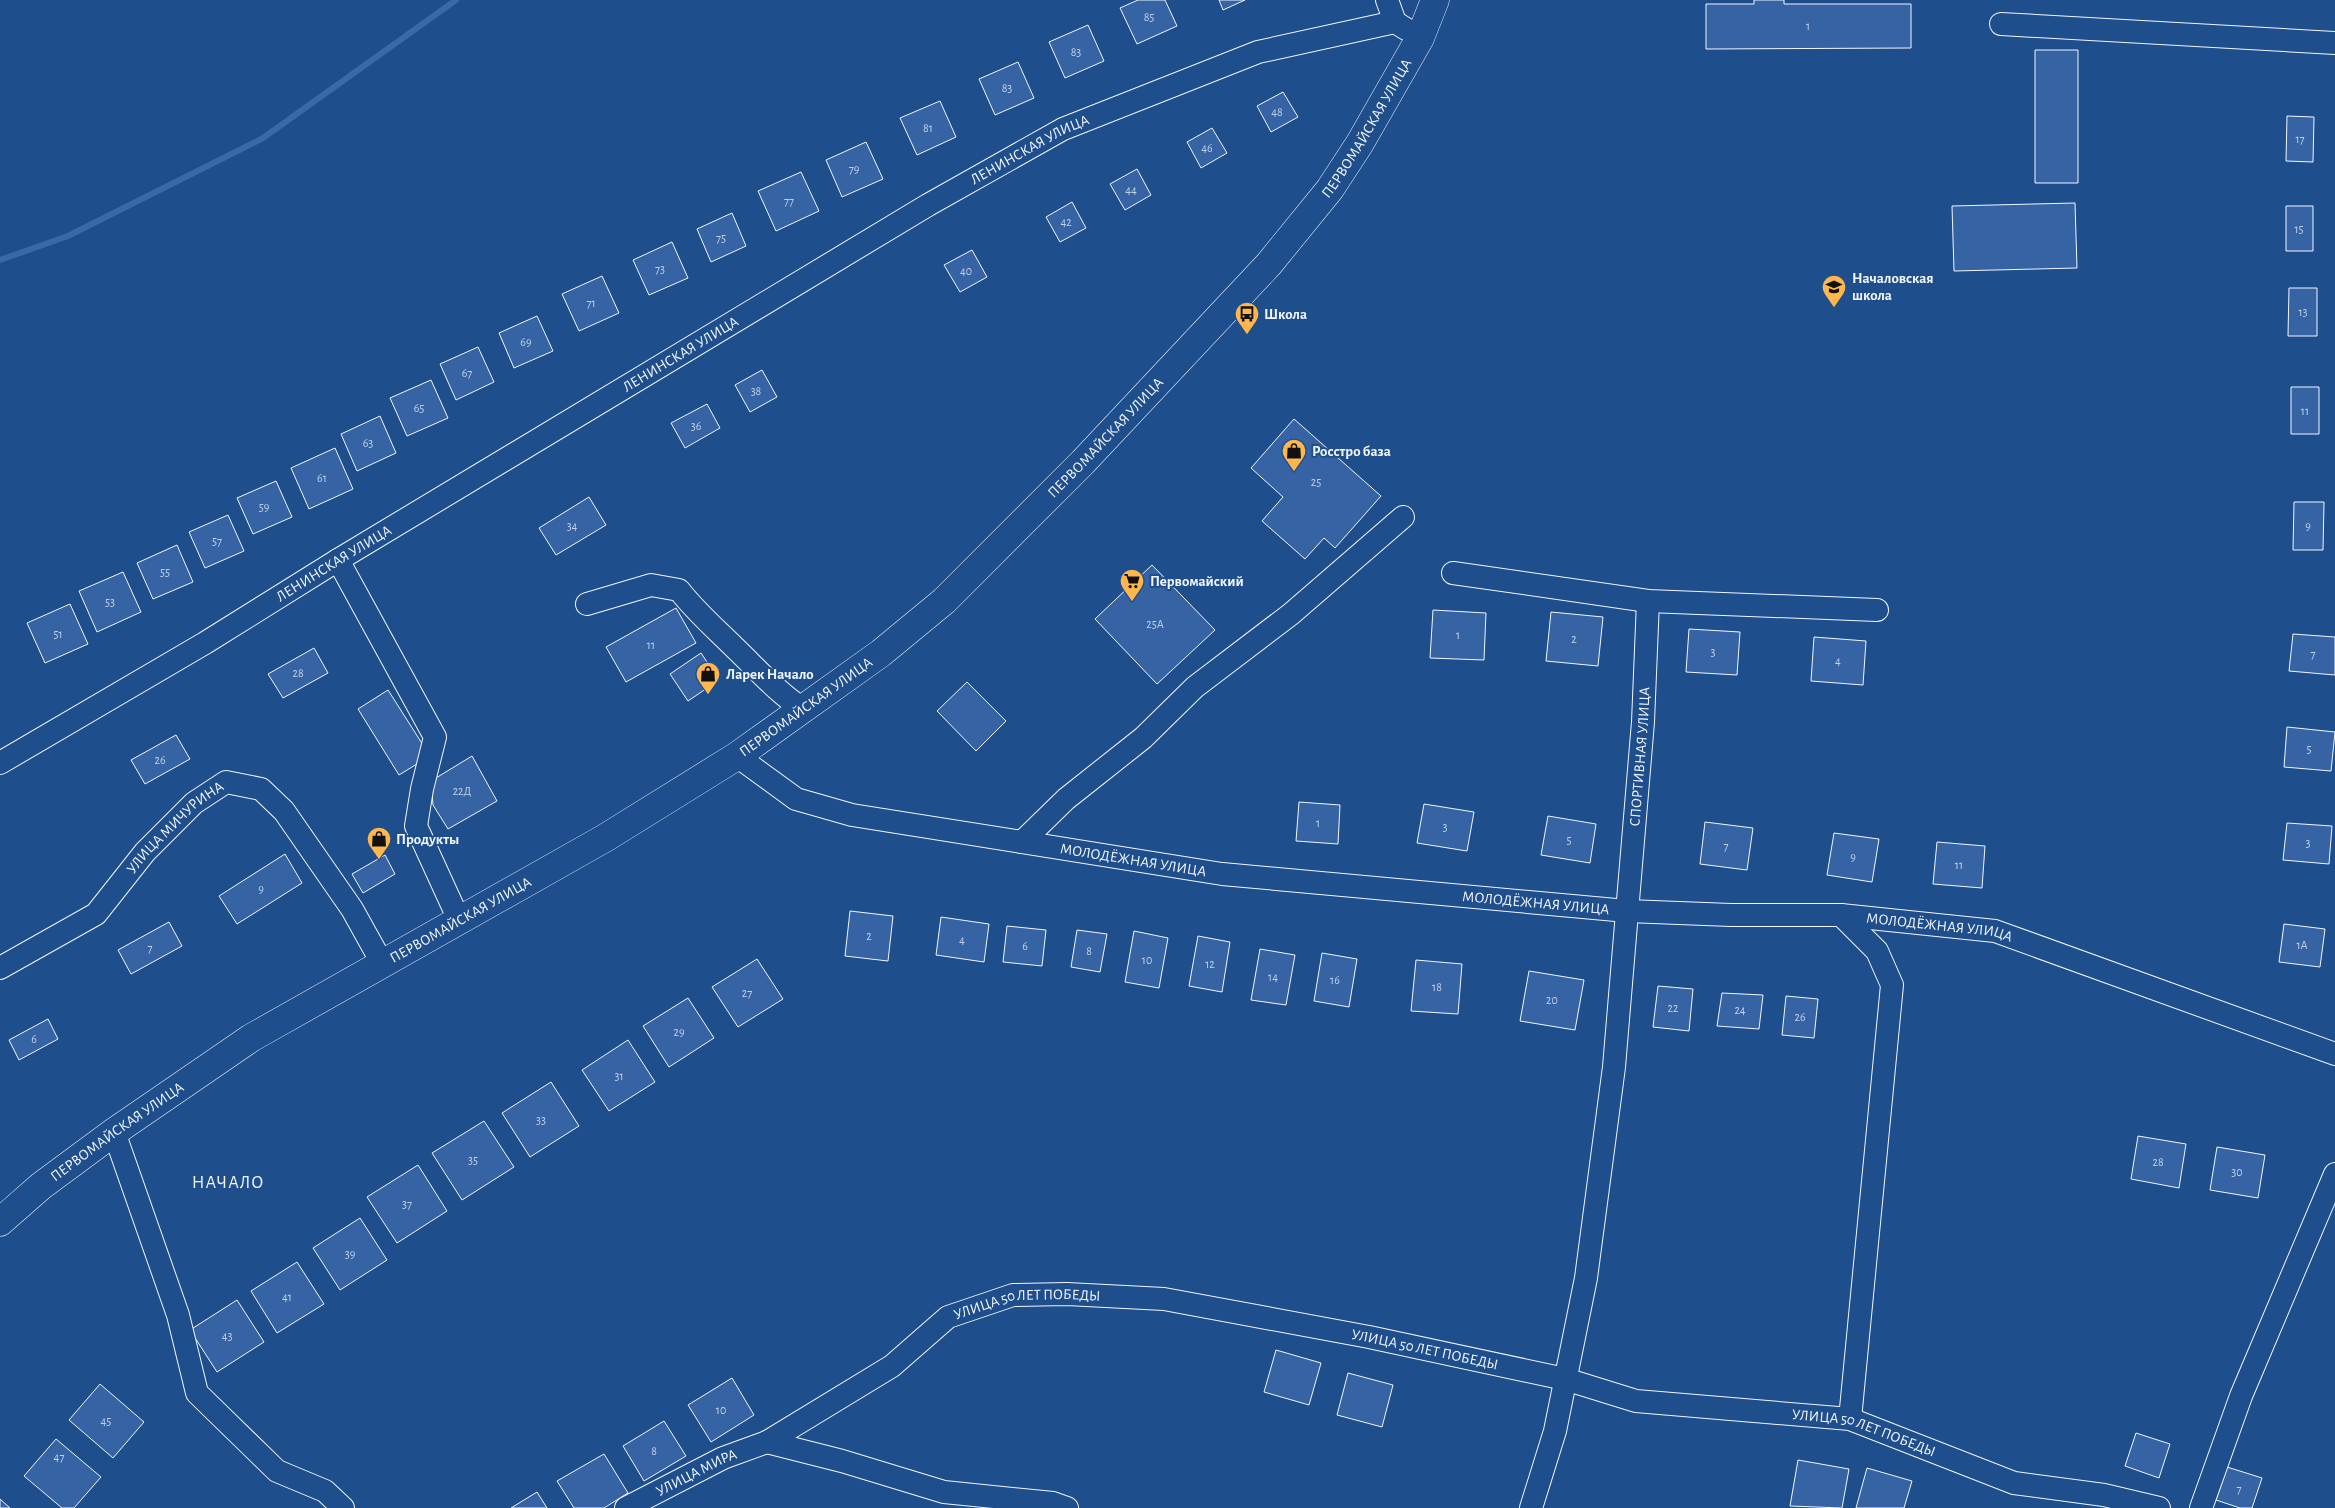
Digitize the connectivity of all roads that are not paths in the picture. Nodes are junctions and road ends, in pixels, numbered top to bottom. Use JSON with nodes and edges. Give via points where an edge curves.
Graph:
{"nodes":[{"id":1,"x":1387,"y":0,"type":"edge"},
{"id":2,"x":1435,"y":0,"type":"edge"},
{"id":3,"x":1395,"y":22,"type":"junction"},
{"id":4,"x":2001,"y":24,"type":"dead end"},
{"id":5,"x":1420,"y":38,"type":"junction"},
{"id":6,"x":2335,"y":43,"type":"edge"},
{"id":7,"x":1403,"y":517,"type":"dead end"},
{"id":8,"x":338,"y":560,"type":"junction"},
{"id":9,"x":1452,"y":573,"type":"dead end"},
{"id":10,"x":1648,"y":601,"type":"junction"},
{"id":11,"x":588,"y":604,"type":"dead end"},
{"id":12,"x":1877,"y":610,"type":"dead end"},
{"id":13,"x":804,"y":710,"type":"junction"},
{"id":14,"x":738,"y":756,"type":"junction"},
{"id":15,"x":0,"y":763,"type":"edge"},
{"id":16,"x":1022,"y":842,"type":"junction"},
{"id":17,"x":1627,"y":911,"type":"junction"},
{"id":18,"x":1842,"y":915,"type":"junction"},
{"id":19,"x":459,"y":920,"type":"junction"},
{"id":20,"x":382,"y":963,"type":"junction"},
{"id":21,"x":0,"y":968,"type":"edge"},
{"id":22,"x":2335,"y":1054,"type":"edge"},
{"id":23,"x":114,"y":1132,"type":"junction"},
{"id":24,"x":2335,"y":1174,"type":"edge"},
{"id":25,"x":0,"y":1222,"type":"edge"},
{"id":26,"x":1566,"y":1379,"type":"junction"},
{"id":27,"x":1850,"y":1419,"type":"junction"},
{"id":28,"x":768,"y":1442,"type":"junction"},
{"id":29,"x":343,"y":1508,"type":"edge"},
{"id":30,"x":626,"y":1508,"type":"edge"},
{"id":31,"x":1067,"y":1508,"type":"edge"},
{"id":32,"x":1531,"y":1508,"type":"edge"},
{"id":33,"x":2159,"y":1508,"type":"edge"},
{"id":34,"x":2201,"y":1508,"type":"edge"}],
"edges":[{"from":1,"to":3,"type":"street"},
{"from":2,"to":5,"type":"main road","name":"ПЕРВОМАЙСКАЯ УЛИЦА"},
{"from":3,"to":5,"type":"street"},
{"from":3,"to":8,"type":"street","name":"ЛЕНИНСКАЯ УЛИЦА","via":[[1258,52],[1062,129],[928,205]]},
{"from":4,"to":6,"type":"street"},
{"from":5,"to":13,"type":"main road","name":"ПЕРВОМАЙСКАЯ УЛИЦА","via":[[1383,105],[1330,189],[1269,264],[1083,462],[944,601]]},
{"from":7,"to":16,"type":"street","via":[[1291,614],[1195,687],[1142,738],[1066,799]]},
{"from":8,"to":15,"type":"street","name":"ЛЕНИНСКАЯ УЛИЦА","via":[[205,643]]},
{"from":8,"to":19,"type":"street","via":[[435,737],[416,826]]},
{"from":9,"to":10,"type":"street"},
{"from":10,"to":12,"type":"street"},
{"from":10,"to":17,"type":"street","name":"СПОРТИВНАЯ УЛИЦА","via":[[1643,722]]},
{"from":11,"to":13,"type":"street","via":[[651,585],[679,590],[694,610],[782,696]]},
{"from":13,"to":14,"type":"main road","name":"ПЕРВОМАЙСКАЯ УЛИЦА"},
{"from":14,"to":16,"type":"street","name":"МОЛОДЁЖНАЯ УЛИЦА","via":[[796,799],[852,815]]},
{"from":14,"to":19,"type":"main road","name":"ПЕРВОМАЙСКАЯ УЛИЦА","via":[[604,838]]},
{"from":16,"to":17,"type":"street","name":"МОЛОДЁЖНАЯ УЛИЦА","via":[[1222,874]]},
{"from":17,"to":18,"type":"street","name":"МОЛОДЁЖНАЯ УЛИЦА","via":[[1732,916]]},
{"from":17,"to":26,"type":"street","via":[[1614,1066],[1586,1278]]},
{"from":18,"to":22,"type":"street","name":"МОЛОДЁЖНАЯ УЛИЦА","via":[[1995,931]]},
{"from":18,"to":27,"type":"street","via":[[1877,951],[1892,985]]},
{"from":19,"to":20,"type":"main road","name":"ПЕРВОМАЙСКАЯ УЛИЦА"},
{"from":20,"to":21,"type":"street","name":"УЛИЦА МИЧУРИНА","via":[[352,908],[284,811],[261,789],[226,782],[194,803],[144,852],[96,914]]},
{"from":20,"to":23,"type":"main road","name":"ПЕРВОМАЙСКАЯ УЛИЦА","via":[[251,1038]]},
{"from":23,"to":25,"type":"main road","name":"ПЕРВОМАЙСКАЯ УЛИЦА","via":[[41,1186]]},
{"from":23,"to":29,"type":"street","via":[[178,1315],[197,1392],[277,1471],[324,1491]]},
{"from":24,"to":34,"type":"street","via":[[2241,1396]]},
{"from":26,"to":27,"type":"street","name":"УЛИЦА 50 ЛЕТ ПОБЕДЫ","via":[[1636,1401]]},
{"from":26,"to":28,"type":"street","name":"УЛИЦА 50 ЛЕТ ПОБЕДЫ","via":[[1368,1337],[1164,1299],[1013,1295],[948,1317],[892,1366]]},
{"from":26,"to":32,"type":"street","via":[[1555,1431]]},
{"from":27,"to":33,"type":"street","name":"УЛИЦА 50 ЛЕТ ПОБЕДЫ","via":[[2014,1484],[2104,1495]]},
{"from":28,"to":30,"type":"street","name":"УЛИЦА МИРА","via":[[723,1458]]},
{"from":28,"to":31,"type":"street","via":[[944,1492],[1054,1503]]}]}
